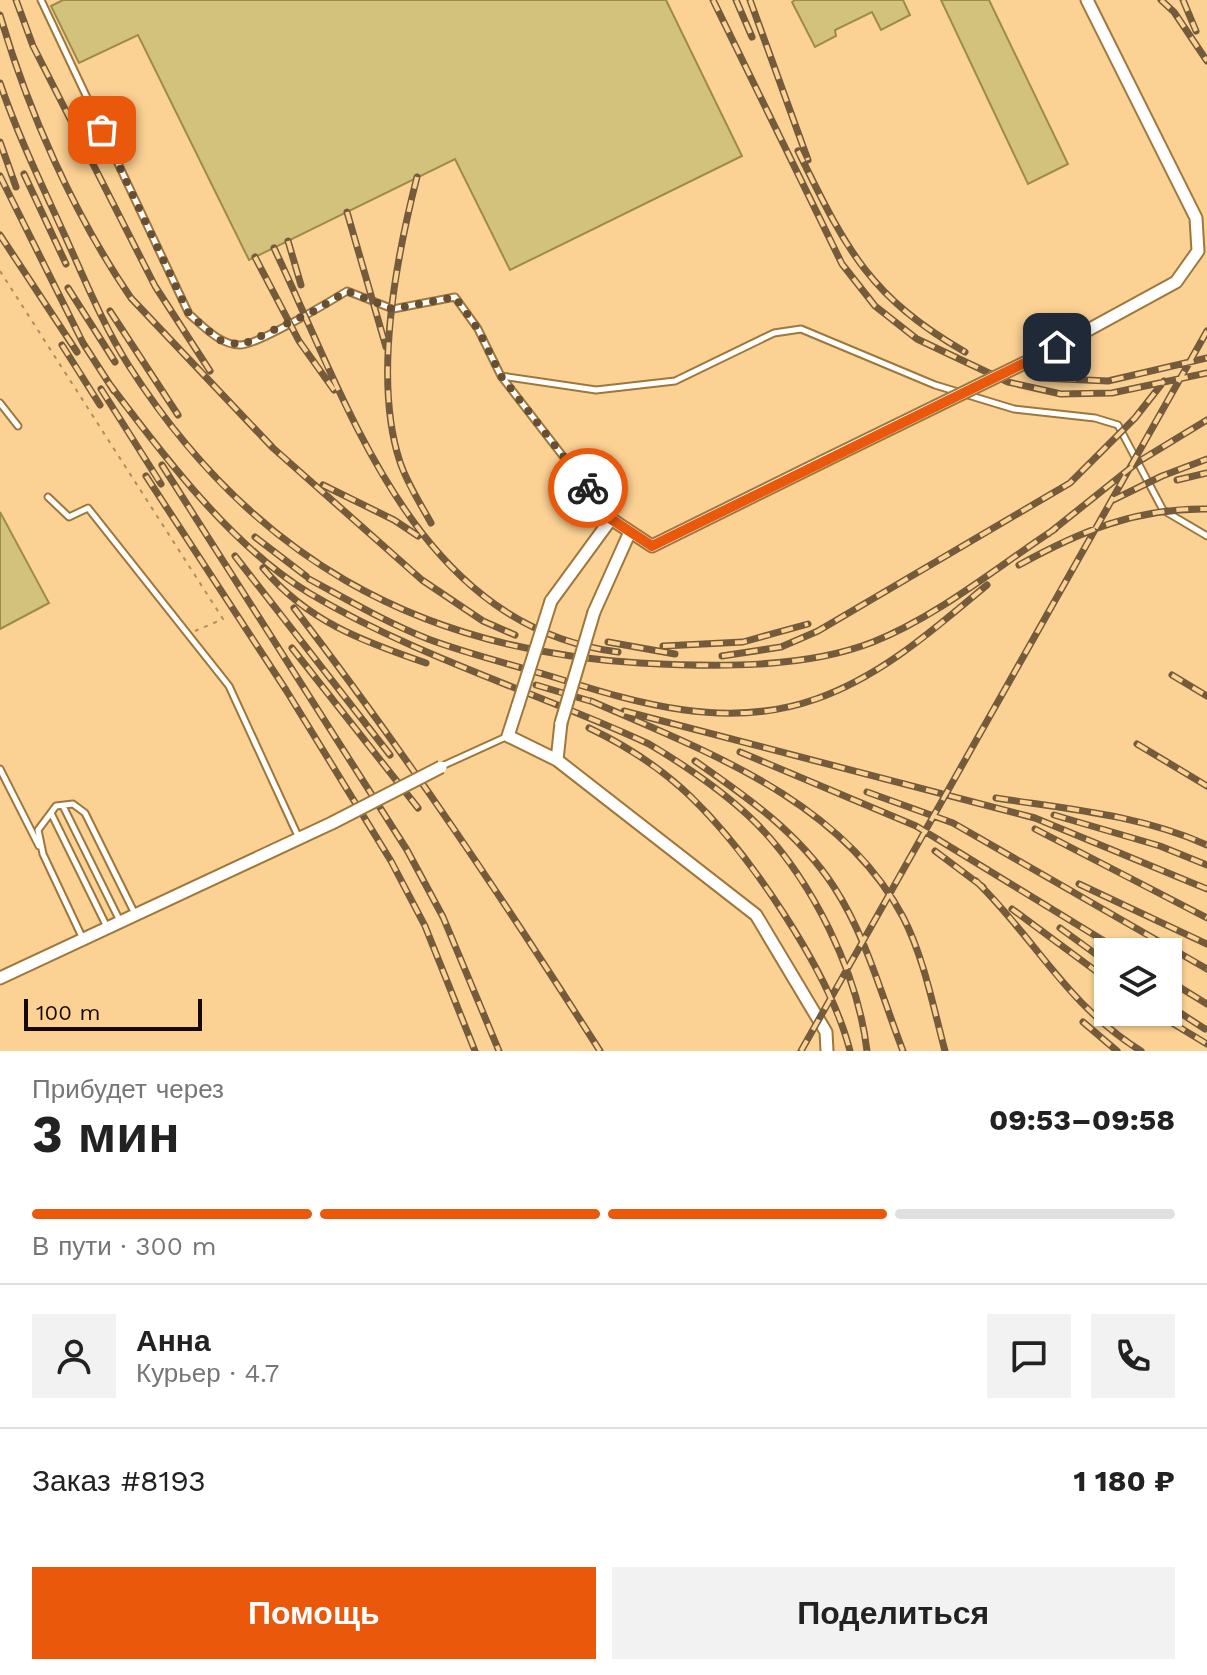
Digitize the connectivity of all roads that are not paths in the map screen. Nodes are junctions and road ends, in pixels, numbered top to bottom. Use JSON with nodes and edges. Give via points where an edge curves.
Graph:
{"nodes":[{"id":1,"x":41,"y":0,"type":"edge"},
{"id":2,"x":1087,"y":0,"type":"edge"},
{"id":3,"x":501,"y":376,"type":"junction"},
{"id":4,"x":0,"y":403,"type":"edge"},
{"id":5,"x":18,"y":426,"type":"dead end"},
{"id":6,"x":48,"y":497,"type":"dead end"},
{"id":7,"x":611,"y":519,"type":"junction"},
{"id":8,"x":629,"y":534,"type":"junction"},
{"id":9,"x":1207,"y":536,"type":"edge"},
{"id":10,"x":508,"y":736,"type":"junction"},
{"id":11,"x":557,"y":760,"type":"junction"},
{"id":12,"x":441,"y":767,"type":"joint"},
{"id":13,"x":0,"y":769,"type":"edge"},
{"id":14,"x":63,"y":806,"type":"junction"},
{"id":15,"x":51,"y":813,"type":"junction"},
{"id":16,"x":299,"y":838,"type":"junction"},
{"id":17,"x":43,"y":854,"type":"junction"},
{"id":18,"x":135,"y":915,"type":"junction"},
{"id":19,"x":121,"y":922,"type":"junction"},
{"id":20,"x":107,"y":928,"type":"junction"},
{"id":21,"x":83,"y":939,"type":"junction"},
{"id":22,"x":0,"y":978,"type":"edge"},
{"id":23,"x":827,"y":1051,"type":"edge"}],
"edges":[{"from":1,"to":3,"type":"lane","via":[[189,314],[219,340],[242,345],[347,291],[393,309],[455,297]]},
{"from":2,"to":8,"type":"street","bridge":true,"via":[[1196,218],[1198,251],[1176,282],[1057,347],[652,546]]},
{"from":3,"to":7,"type":"lane"},
{"from":3,"to":9,"type":"lane","via":[[596,390],[675,381],[774,333],[801,329],[935,385],[1014,409],[1118,425],[1163,510]]},
{"from":4,"to":5,"type":"lane"},
{"from":6,"to":16,"type":"lane","via":[[69,517],[88,508],[229,686]]},
{"from":7,"to":8,"type":"street"},
{"from":7,"to":10,"type":"street","bridge":true,"via":[[551,601]]},
{"from":8,"to":11,"type":"street","bridge":true,"via":[[594,612],[561,723]]},
{"from":10,"to":11,"type":"street"},
{"from":10,"to":12,"type":"lane"},
{"from":11,"to":23,"type":"street","via":[[756,915],[826,1032]]},
{"from":12,"to":16,"type":"street","bridge":true},
{"from":13,"to":17,"type":"lane"},
{"from":14,"to":15,"type":"lane"},
{"from":14,"to":18,"type":"lane","via":[[73,804],[85,813]]},
{"from":14,"to":19,"type":"lane"},
{"from":15,"to":17,"type":"lane","via":[[38,830]]},
{"from":15,"to":20,"type":"lane"},
{"from":16,"to":18,"type":"street"},
{"from":17,"to":21,"type":"lane"},
{"from":18,"to":19,"type":"street"},
{"from":19,"to":20,"type":"street"},
{"from":20,"to":21,"type":"street"},
{"from":21,"to":22,"type":"street"}]}
